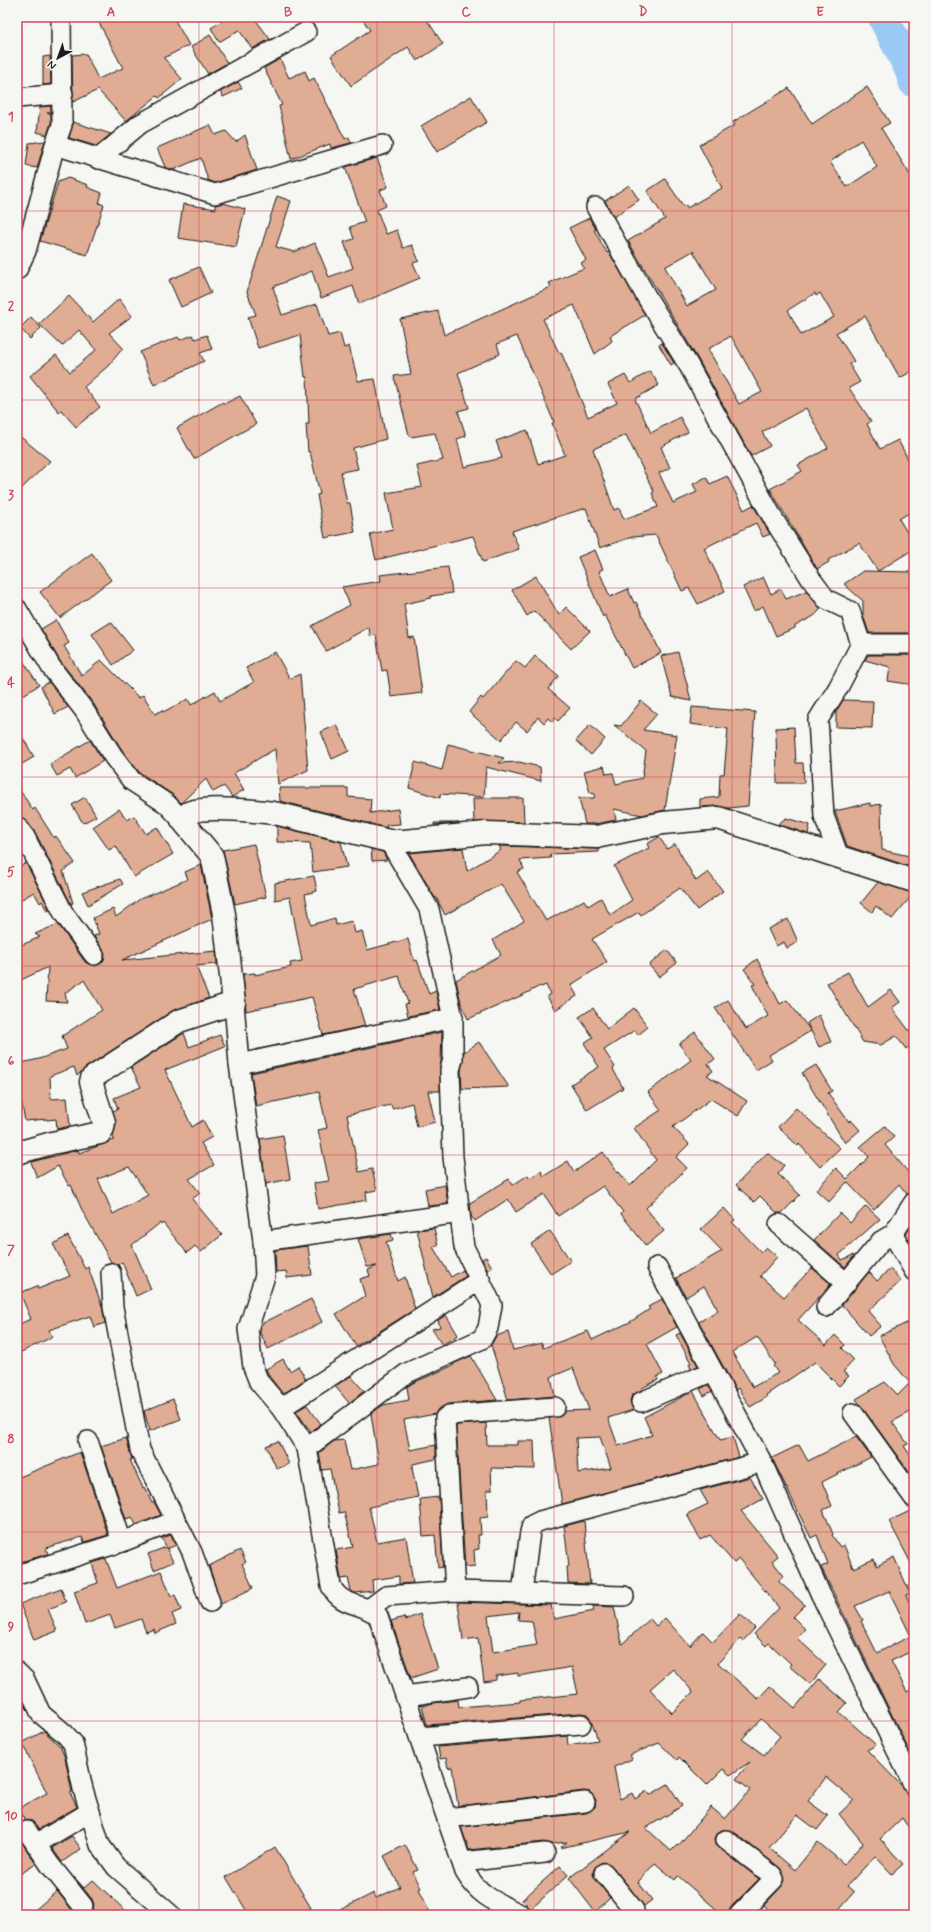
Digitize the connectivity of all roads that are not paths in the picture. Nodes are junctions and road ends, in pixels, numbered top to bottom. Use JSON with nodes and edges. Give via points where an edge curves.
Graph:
{"nodes":[{"id":1,"x":61,"y":17,"type":"edge"},
{"id":2,"x":306,"y":32,"type":"dead end"},
{"id":3,"x":62,"y":94,"type":"junction"},
{"id":4,"x":17,"y":98,"type":"edge"},
{"id":5,"x":55,"y":145,"type":"junction"},
{"id":6,"x":382,"y":145,"type":"dead end"},
{"id":7,"x":98,"y":159,"type":"junction"},
{"id":8,"x":596,"y":208,"type":"dead end"},
{"id":9,"x":17,"y":270,"type":"edge"},
{"id":10,"x":17,"y":609,"type":"edge"},
{"id":11,"x":861,"y":644,"type":"junction"},
{"id":12,"x":914,"y":644,"type":"edge"},
{"id":13,"x":182,"y":820,"type":"junction"},
{"id":14,"x":17,"y":827,"type":"edge"},
{"id":15,"x":389,"y":841,"type":"junction"},
{"id":16,"x":839,"y":857,"type":"junction"},
{"id":17,"x":914,"y":881,"type":"edge"},
{"id":18,"x":94,"y":955,"type":"dead end"},
{"id":19,"x":234,"y":1003,"type":"junction"},
{"id":20,"x":453,"y":1018,"type":"junction"},
{"id":21,"x":239,"y":1064,"type":"junction"},
{"id":22,"x":17,"y":1154,"type":"edge"},
{"id":23,"x":914,"y":1202,"type":"edge"},
{"id":24,"x":460,"y":1213,"type":"junction"},
{"id":25,"x":779,"y":1224,"type":"dead end"},
{"id":26,"x":893,"y":1234,"type":"junction"},
{"id":27,"x":263,"y":1241,"type":"junction"},
{"id":28,"x":657,"y":1267,"type":"dead end"},
{"id":29,"x":914,"y":1271,"type":"edge"},
{"id":30,"x":111,"y":1273,"type":"dead end"},
{"id":31,"x":480,"y":1280,"type":"junction"},
{"id":32,"x":846,"y":1283,"type":"junction"},
{"id":33,"x":826,"y":1307,"type":"dead end"},
{"id":34,"x":713,"y":1370,"type":"junction"},
{"id":35,"x":641,"y":1402,"type":"dead end"},
{"id":36,"x":555,"y":1407,"type":"dead end"},
{"id":37,"x":281,"y":1408,"type":"junction"},
{"id":38,"x":853,"y":1413,"type":"dead end"},
{"id":39,"x":88,"y":1441,"type":"dead end"},
{"id":40,"x":308,"y":1448,"type":"junction"},
{"id":41,"x":762,"y":1462,"type":"junction"},
{"id":42,"x":914,"y":1498,"type":"edge"},
{"id":43,"x":175,"y":1521,"type":"junction"},
{"id":44,"x":122,"y":1542,"type":"junction"},
{"id":45,"x":17,"y":1575,"type":"edge"},
{"id":46,"x":455,"y":1591,"type":"junction"},
{"id":47,"x":522,"y":1592,"type":"junction"},
{"id":48,"x":624,"y":1596,"type":"dead end"},
{"id":49,"x":210,"y":1602,"type":"dead end"},
{"id":50,"x":370,"y":1608,"type":"junction"},
{"id":51,"x":17,"y":1672,"type":"edge"},
{"id":52,"x":468,"y":1687,"type":"dead end"},
{"id":53,"x":406,"y":1696,"type":"junction"},
{"id":54,"x":581,"y":1724,"type":"dead end"},
{"id":55,"x":420,"y":1738,"type":"junction"},
{"id":56,"x":914,"y":1786,"type":"edge"},
{"id":57,"x":584,"y":1802,"type":"dead end"},
{"id":58,"x":90,"y":1812,"type":"junction"},
{"id":59,"x":447,"y":1818,"type":"junction"},
{"id":60,"x":726,"y":1840,"type":"dead end"},
{"id":61,"x":545,"y":1853,"type":"dead end"},
{"id":62,"x":462,"y":1862,"type":"junction"},
{"id":63,"x":604,"y":1873,"type":"dead end"},
{"id":64,"x":83,"y":1906,"type":"dead end"},
{"id":65,"x":171,"y":1915,"type":"edge"},
{"id":66,"x":522,"y":1915,"type":"edge"},
{"id":67,"x":634,"y":1915,"type":"edge"},
{"id":68,"x":740,"y":1915,"type":"edge"}],
"edges":[{"from":1,"to":3,"type":"street"},
{"from":2,"to":7,"type":"street","via":[[140,124]]},
{"from":3,"to":4,"type":"street"},
{"from":3,"to":5,"type":"street","via":[[62,125]]},
{"from":5,"to":7,"type":"street"},
{"from":5,"to":9,"type":"street","via":[[26,251]]},
{"from":6,"to":7,"type":"street","via":[[215,194]]},
{"from":8,"to":11,"type":"street","via":[[689,366],[774,520],[826,599],[850,611]]},
{"from":10,"to":13,"type":"street","via":[[51,667],[132,781],[167,804]]},
{"from":11,"to":12,"type":"street"},
{"from":11,"to":16,"type":"street","via":[[818,720],[824,816]]},
{"from":13,"to":15,"type":"street","via":[[190,812],[202,810],[262,811]]},
{"from":13,"to":19,"type":"street","via":[[212,856],[224,914]]},
{"from":14,"to":18,"type":"street","via":[[26,837],[64,914]]},
{"from":15,"to":16,"type":"street","via":[[486,833],[596,837],[663,823],[718,818]]},
{"from":15,"to":20,"type":"street","via":[[429,909]]},
{"from":16,"to":17,"type":"street"},
{"from":19,"to":21,"type":"street"},
{"from":19,"to":22,"type":"street","via":[[179,1021],[92,1078],[90,1082],[104,1122],[104,1128],[100,1133],[52,1143]]},
{"from":20,"to":21,"type":"street"},
{"from":20,"to":24,"type":"street","via":[[453,1058],[450,1070],[453,1157]]},
{"from":21,"to":27,"type":"street"},
{"from":23,"to":26,"type":"street"},
{"from":24,"to":27,"type":"street"},
{"from":24,"to":31,"type":"street","via":[[464,1247]]},
{"from":25,"to":32,"type":"street"},
{"from":26,"to":29,"type":"street"},
{"from":26,"to":32,"type":"street","via":[[881,1241]]},
{"from":27,"to":37,"type":"street","via":[[265,1276],[248,1329],[253,1367],[259,1382]]},
{"from":28,"to":34,"type":"street"},
{"from":30,"to":43,"type":"street","via":[[113,1307],[140,1450]]},
{"from":31,"to":37,"type":"street"},
{"from":31,"to":40,"type":"street","via":[[492,1305],[488,1328],[482,1339],[407,1372]]},
{"from":32,"to":33,"type":"street"},
{"from":34,"to":35,"type":"street"},
{"from":34,"to":41,"type":"street"},
{"from":36,"to":46,"type":"street","via":[[449,1415],[445,1418]]},
{"from":37,"to":40,"type":"street"},
{"from":38,"to":42,"type":"street"},
{"from":39,"to":44,"type":"street"},
{"from":40,"to":50,"type":"street","via":[[331,1586],[336,1596],[342,1600]]},
{"from":41,"to":47,"type":"street","via":[[532,1525]]},
{"from":41,"to":56,"type":"street","via":[[821,1595]]},
{"from":43,"to":44,"type":"street"},
{"from":43,"to":49,"type":"street","via":[[192,1552]]},
{"from":44,"to":45,"type":"street"},
{"from":46,"to":47,"type":"street"},
{"from":46,"to":50,"type":"street","via":[[386,1596]]},
{"from":47,"to":48,"type":"street"},
{"from":50,"to":53,"type":"street","via":[[378,1616]]},
{"from":51,"to":58,"type":"street","via":[[25,1680],[41,1714],[73,1743]]},
{"from":52,"to":53,"type":"street"},
{"from":53,"to":55,"type":"street"},
{"from":54,"to":55,"type":"street"},
{"from":55,"to":59,"type":"street"},
{"from":57,"to":59,"type":"street"},
{"from":58,"to":64,"type":"street","via":[[32,1838]]},
{"from":58,"to":65,"type":"street","via":[[100,1845],[116,1867]]},
{"from":59,"to":62,"type":"street"},
{"from":60,"to":68,"type":"street","via":[[774,1879]]},
{"from":61,"to":62,"type":"street"},
{"from":62,"to":66,"type":"street","via":[[474,1886],[490,1899]]},
{"from":63,"to":67,"type":"street","via":[[634,1910]]}]}
